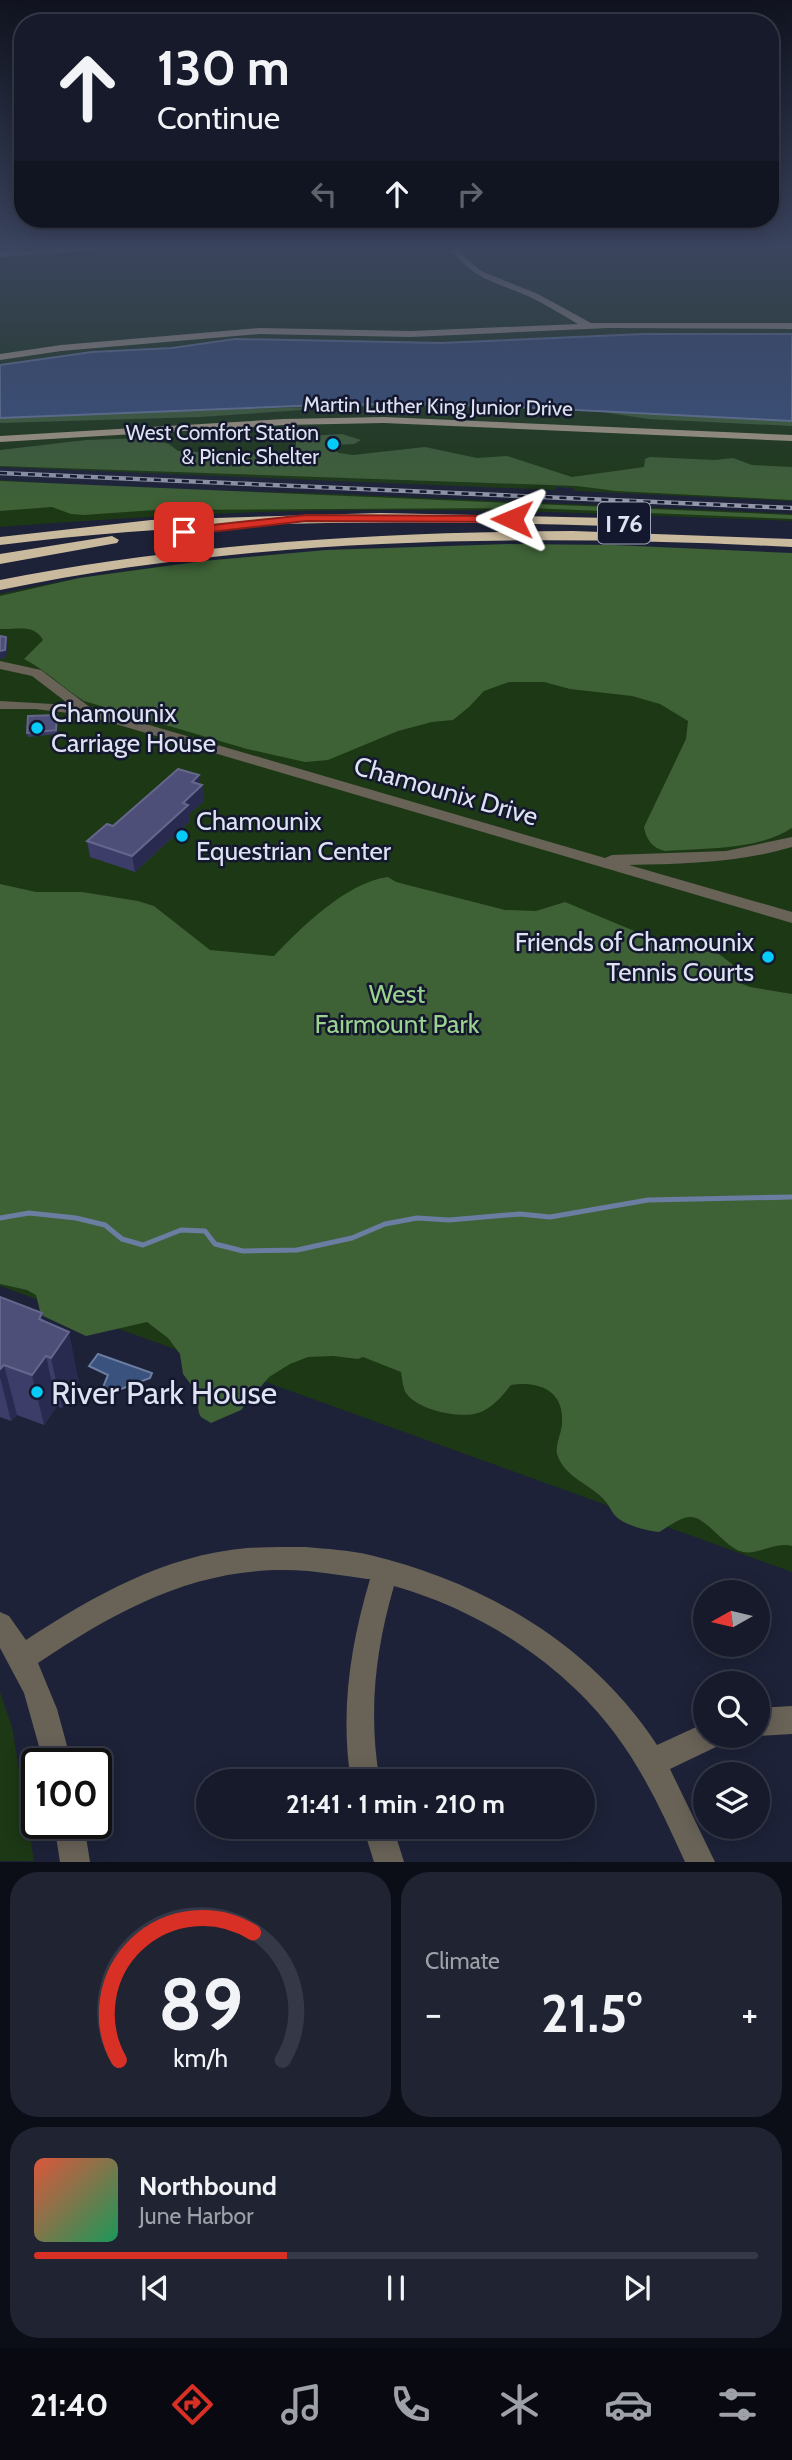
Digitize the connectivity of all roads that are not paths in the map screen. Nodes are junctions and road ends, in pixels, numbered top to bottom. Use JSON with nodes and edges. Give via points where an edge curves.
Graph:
{"nodes":[{"id":1,"x":237,"y":333,"type":"edge"},
{"id":2,"x":355,"y":333,"type":"edge"},
{"id":3,"x":435,"y":333,"type":"edge"},
{"id":4,"x":0,"y":357,"type":"edge"},
{"id":5,"x":792,"y":438,"type":"edge"},
{"id":6,"x":0,"y":439,"type":"edge"},
{"id":7,"x":306,"y":518,"type":"junction"},
{"id":8,"x":111,"y":526,"type":"junction"},
{"id":9,"x":0,"y":532,"type":"edge"},
{"id":10,"x":792,"y":532,"type":"edge"},
{"id":11,"x":0,"y":541,"type":"edge"},
{"id":12,"x":792,"y":543,"type":"edge"},
{"id":13,"x":298,"y":544,"type":"junction"},
{"id":14,"x":0,"y":559,"type":"edge"},
{"id":15,"x":0,"y":566,"type":"edge"},
{"id":16,"x":0,"y":585,"type":"edge"},
{"id":17,"x":0,"y":664,"type":"edge"},
{"id":18,"x":0,"y":705,"type":"edge"},
{"id":19,"x":86,"y":711,"type":"junction"},
{"id":20,"x":792,"y":842,"type":"edge"},
{"id":21,"x":595,"y":860,"type":"junction"},
{"id":22,"x":792,"y":918,"type":"edge"},
{"id":23,"x":385,"y":1572,"type":"junction"},
{"id":24,"x":0,"y":1625,"type":"edge"},
{"id":25,"x":22,"y":1658,"type":"junction"},
{"id":26,"x":792,"y":1720,"type":"edge"},
{"id":27,"x":770,"y":1721,"type":"edge"},
{"id":28,"x":693,"y":1743,"type":"edge"},
{"id":29,"x":54,"y":1748,"type":"edge"},
{"id":30,"x":651,"y":1763,"type":"junction"},
{"id":31,"x":365,"y":1769,"type":"edge"},
{"id":32,"x":71,"y":1839,"type":"edge"},
{"id":33,"x":382,"y":1839,"type":"edge"},
{"id":34,"x":75,"y":1861,"type":"edge"},
{"id":35,"x":388,"y":1861,"type":"edge"},
{"id":36,"x":700,"y":1861,"type":"edge"}],
"edges":[{"from":1,"to":4,"type":"main road"},
{"from":2,"to":3,"type":"main road"},
{"from":5,"to":6,"type":"main road","name":"Martin Luther King Junior Drive","via":[[372,420]]},
{"from":7,"to":8,"type":"highway","number":"I 76"},
{"from":7,"to":10,"type":"highway","number":"I 76","via":[[547,520]]},
{"from":7,"to":14,"type":"highway","via":[[119,539]]},
{"from":8,"to":9,"type":"highway"},
{"from":8,"to":11,"type":"highway","number":"I 76"},
{"from":12,"to":13,"type":"highway","number":"I 76","via":[[536,536]]},
{"from":13,"to":15,"type":"highway"},
{"from":13,"to":16,"type":"highway","number":"I 76","via":[[98,567]]},
{"from":17,"to":19,"type":"street","name":"Chamounix Drive","via":[[40,673]]},
{"from":18,"to":19,"type":"street","name":"Chamounix Drive"},
{"from":19,"to":21,"type":"street","name":"Chamounix Drive"},
{"from":20,"to":21,"type":"street","via":[[725,856]]},
{"from":21,"to":22,"type":"street","name":"Chamounix Drive"},
{"from":23,"to":25,"type":"street","via":[[308,1557],[257,1558],[210,1566],[165,1578],[114,1601]]},
{"from":23,"to":30,"type":"street","via":[[462,1598],[521,1628],[598,1692]]},
{"from":23,"to":31,"type":"street","via":[[367,1638],[360,1691]]},
{"from":24,"to":25,"type":"street"},
{"from":25,"to":29,"type":"street","via":[[42,1702]]},
{"from":26,"to":27,"type":"street"},
{"from":28,"to":30,"type":"street"},
{"from":30,"to":36,"type":"street"},
{"from":32,"to":34,"type":"street"},
{"from":33,"to":35,"type":"street"}]}
